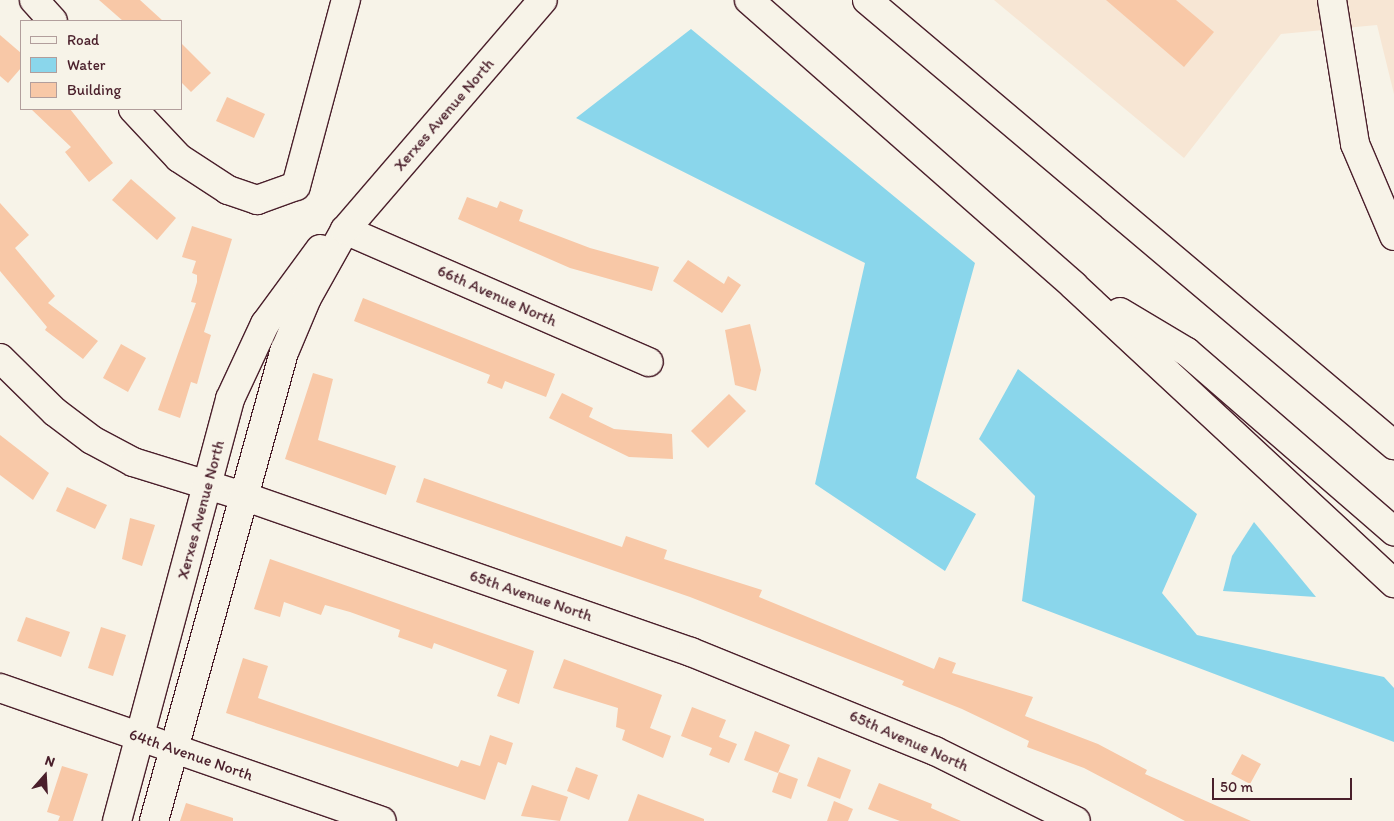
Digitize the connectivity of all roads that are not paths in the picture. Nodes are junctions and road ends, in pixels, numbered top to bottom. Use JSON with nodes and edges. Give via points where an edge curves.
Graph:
{"nodes":[{"id":1,"x":34,"y":0,"type":"edge"},
{"id":2,"x":346,"y":0,"type":"edge"},
{"id":3,"x":543,"y":0,"type":"edge"},
{"id":4,"x":749,"y":0,"type":"edge"},
{"id":5,"x":867,"y":0,"type":"edge"},
{"id":6,"x":1332,"y":0,"type":"edge"},
{"id":7,"x":52,"y":20,"type":"edge"},
{"id":8,"x":133,"y":110,"type":"edge"},
{"id":9,"x":345,"y":230,"type":"junction"},
{"id":10,"x":1394,"y":236,"type":"edge"},
{"id":11,"x":1073,"y":285,"type":"junction"},
{"id":12,"x":0,"y":358,"type":"edge"},
{"id":13,"x":648,"y":362,"type":"dead end"},
{"id":14,"x":1327,"y":386,"type":"junction"},
{"id":15,"x":1394,"y":438,"type":"edge"},
{"id":16,"x":1394,"y":444,"type":"edge"},
{"id":17,"x":208,"y":484,"type":"junction"},
{"id":18,"x":243,"y":496,"type":"junction"},
{"id":19,"x":1394,"y":531,"type":"edge"},
{"id":20,"x":1394,"y":583,"type":"edge"},
{"id":21,"x":0,"y":688,"type":"edge"},
{"id":22,"x":140,"y":736,"type":"junction"},
{"id":23,"x":174,"y":748,"type":"junction"},
{"id":24,"x":117,"y":821,"type":"edge"},
{"id":25,"x":154,"y":821,"type":"edge"},
{"id":26,"x":382,"y":821,"type":"edge"},
{"id":27,"x":1076,"y":821,"type":"edge"}],
"edges":[{"from":1,"to":7,"type":"main road"},
{"from":2,"to":8,"type":"main road","via":[[296,186],[257,200],[228,190],[179,158]]},
{"from":3,"to":9,"type":"main road","name":"Xerxes Avenue North"},
{"from":4,"to":11,"type":"main road"},
{"from":5,"to":14,"type":"main road"},
{"from":6,"to":10,"type":"main road","via":[[1355,144]]},
{"from":9,"to":13,"type":"main road","name":"66th Avenue North"},
{"from":9,"to":17,"type":"main road","name":"Xerxes Avenue North","via":[[307,263],[264,324],[230,399]]},
{"from":9,"to":18,"type":"main road","name":"Xerxes Avenue North","via":[[295,323]]},
{"from":11,"to":19,"type":"main road","via":[[1186,352]]},
{"from":11,"to":20,"type":"main road"},
{"from":12,"to":17,"type":"main road","name":"65th Avenue North","via":[[21,383],[92,440],[133,462]]},
{"from":14,"to":15,"type":"main road"},
{"from":14,"to":16,"type":"main road"},
{"from":17,"to":18,"type":"main road","name":"65th Avenue North"},
{"from":17,"to":22,"type":"main road","name":"Xerxes Avenue North"},
{"from":18,"to":23,"type":"main road","name":"Xerxes Avenue North"},
{"from":18,"to":27,"type":"main road","name":"65th Avenue North","via":[[790,690],[935,751]]},
{"from":21,"to":22,"type":"main road","name":"64th Avenue North"},
{"from":22,"to":23,"type":"main road","name":"64th Avenue North"},
{"from":22,"to":24,"type":"main road","name":"Xerxes Avenue North"},
{"from":23,"to":25,"type":"main road","name":"Xerxes Avenue North"},
{"from":23,"to":26,"type":"main road","name":"64th Avenue North"}]}
